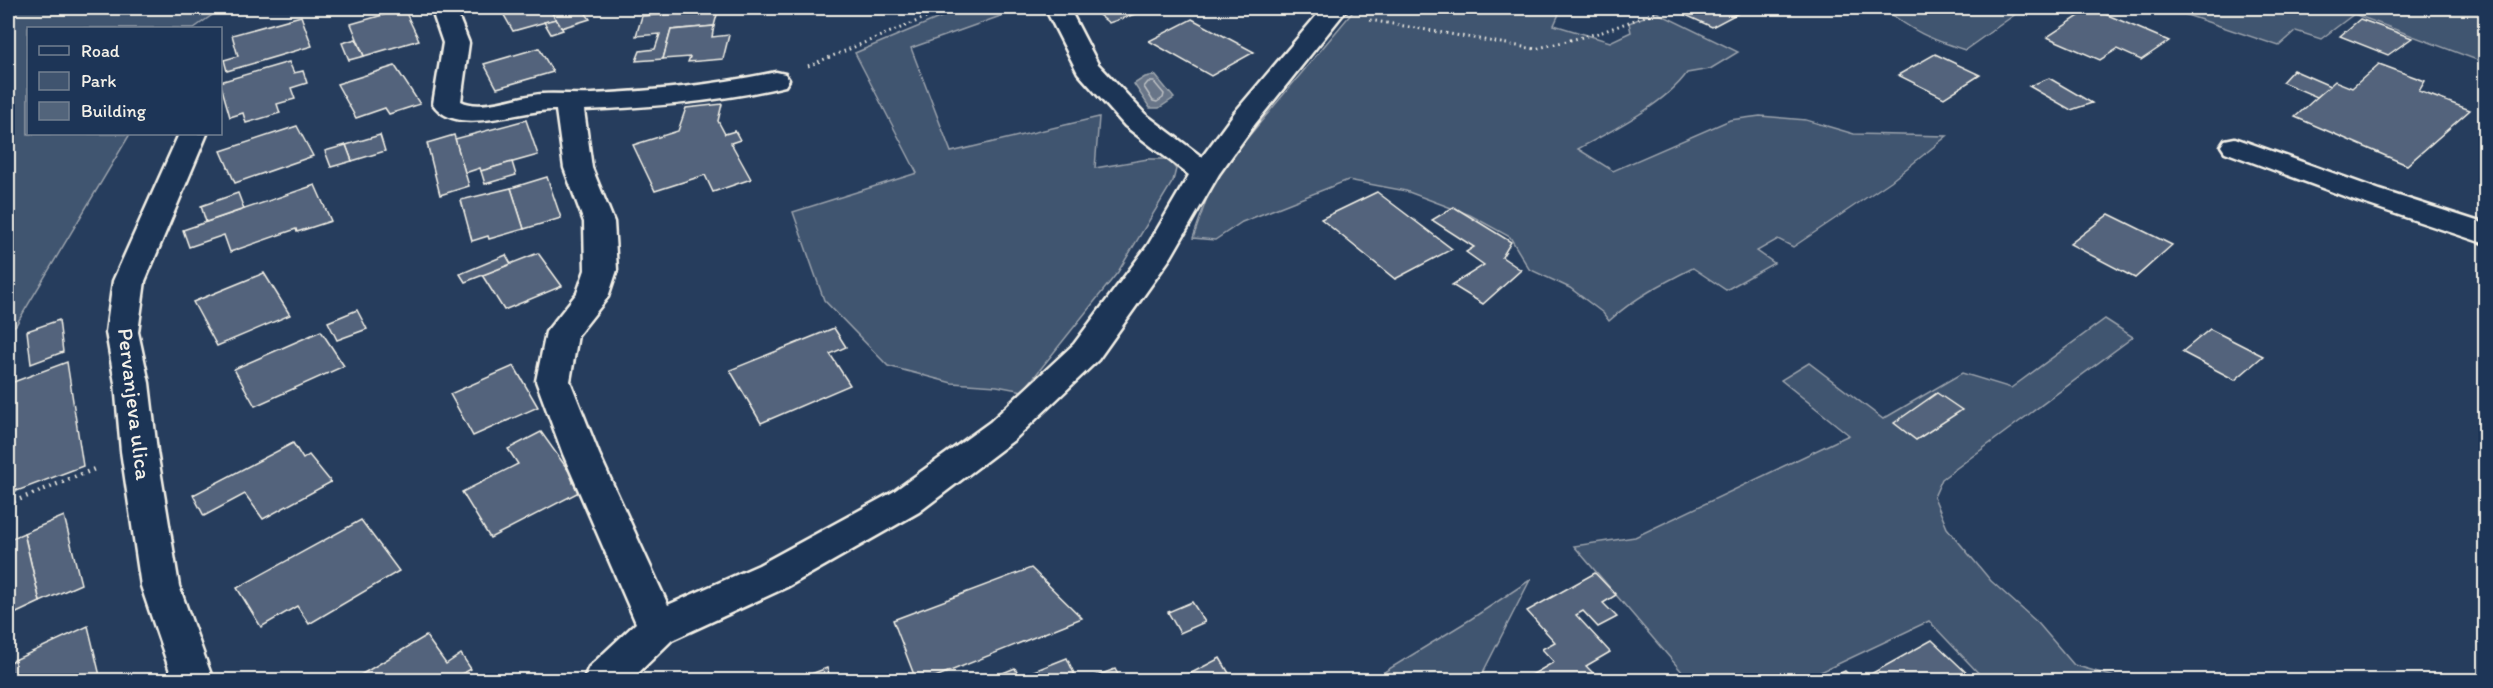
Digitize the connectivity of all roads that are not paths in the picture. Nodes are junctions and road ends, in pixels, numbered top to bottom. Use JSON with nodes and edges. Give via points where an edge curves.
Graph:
{"nodes":[{"id":1,"x":443,"y":8,"type":"edge"},
{"id":2,"x":1057,"y":8,"type":"edge"},
{"id":3,"x":1333,"y":10,"type":"edge"},
{"id":4,"x":776,"y":80,"type":"road end"},
{"id":5,"x":569,"y":103,"type":"junction"},
{"id":6,"x":193,"y":135,"type":"edge"},
{"id":7,"x":2235,"y":146,"type":"dead end"},
{"id":8,"x":1204,"y":173,"type":"junction"},
{"id":9,"x":2486,"y":234,"type":"edge"},
{"id":10,"x":658,"y":628,"type":"junction"},
{"id":11,"x":193,"y":681,"type":"edge"},
{"id":12,"x":604,"y":681,"type":"edge"}],
"edges":[{"from":1,"to":5,"type":"street","via":[[456,43],[447,104],[456,111],[473,113],[541,102]]},
{"from":2,"to":8,"type":"street","via":[[1087,67],[1135,120]]},
{"from":3,"to":8,"type":"street"},
{"from":4,"to":5,"type":"street","via":[[733,90],[654,99]]},
{"from":5,"to":10,"type":"street","via":[[578,168],[599,222],[601,270],[592,297],[562,332],[554,381],[581,454]]},
{"from":6,"to":11,"type":"street","name":"Pervanjeva ulica","via":[[129,282],[122,332],[160,586]]},
{"from":7,"to":9,"type":"street"},
{"from":8,"to":10,"type":"street","via":[[1160,250],[1086,352],[1002,431],[906,502],[773,576]]},
{"from":10,"to":12,"type":"street"}]}
